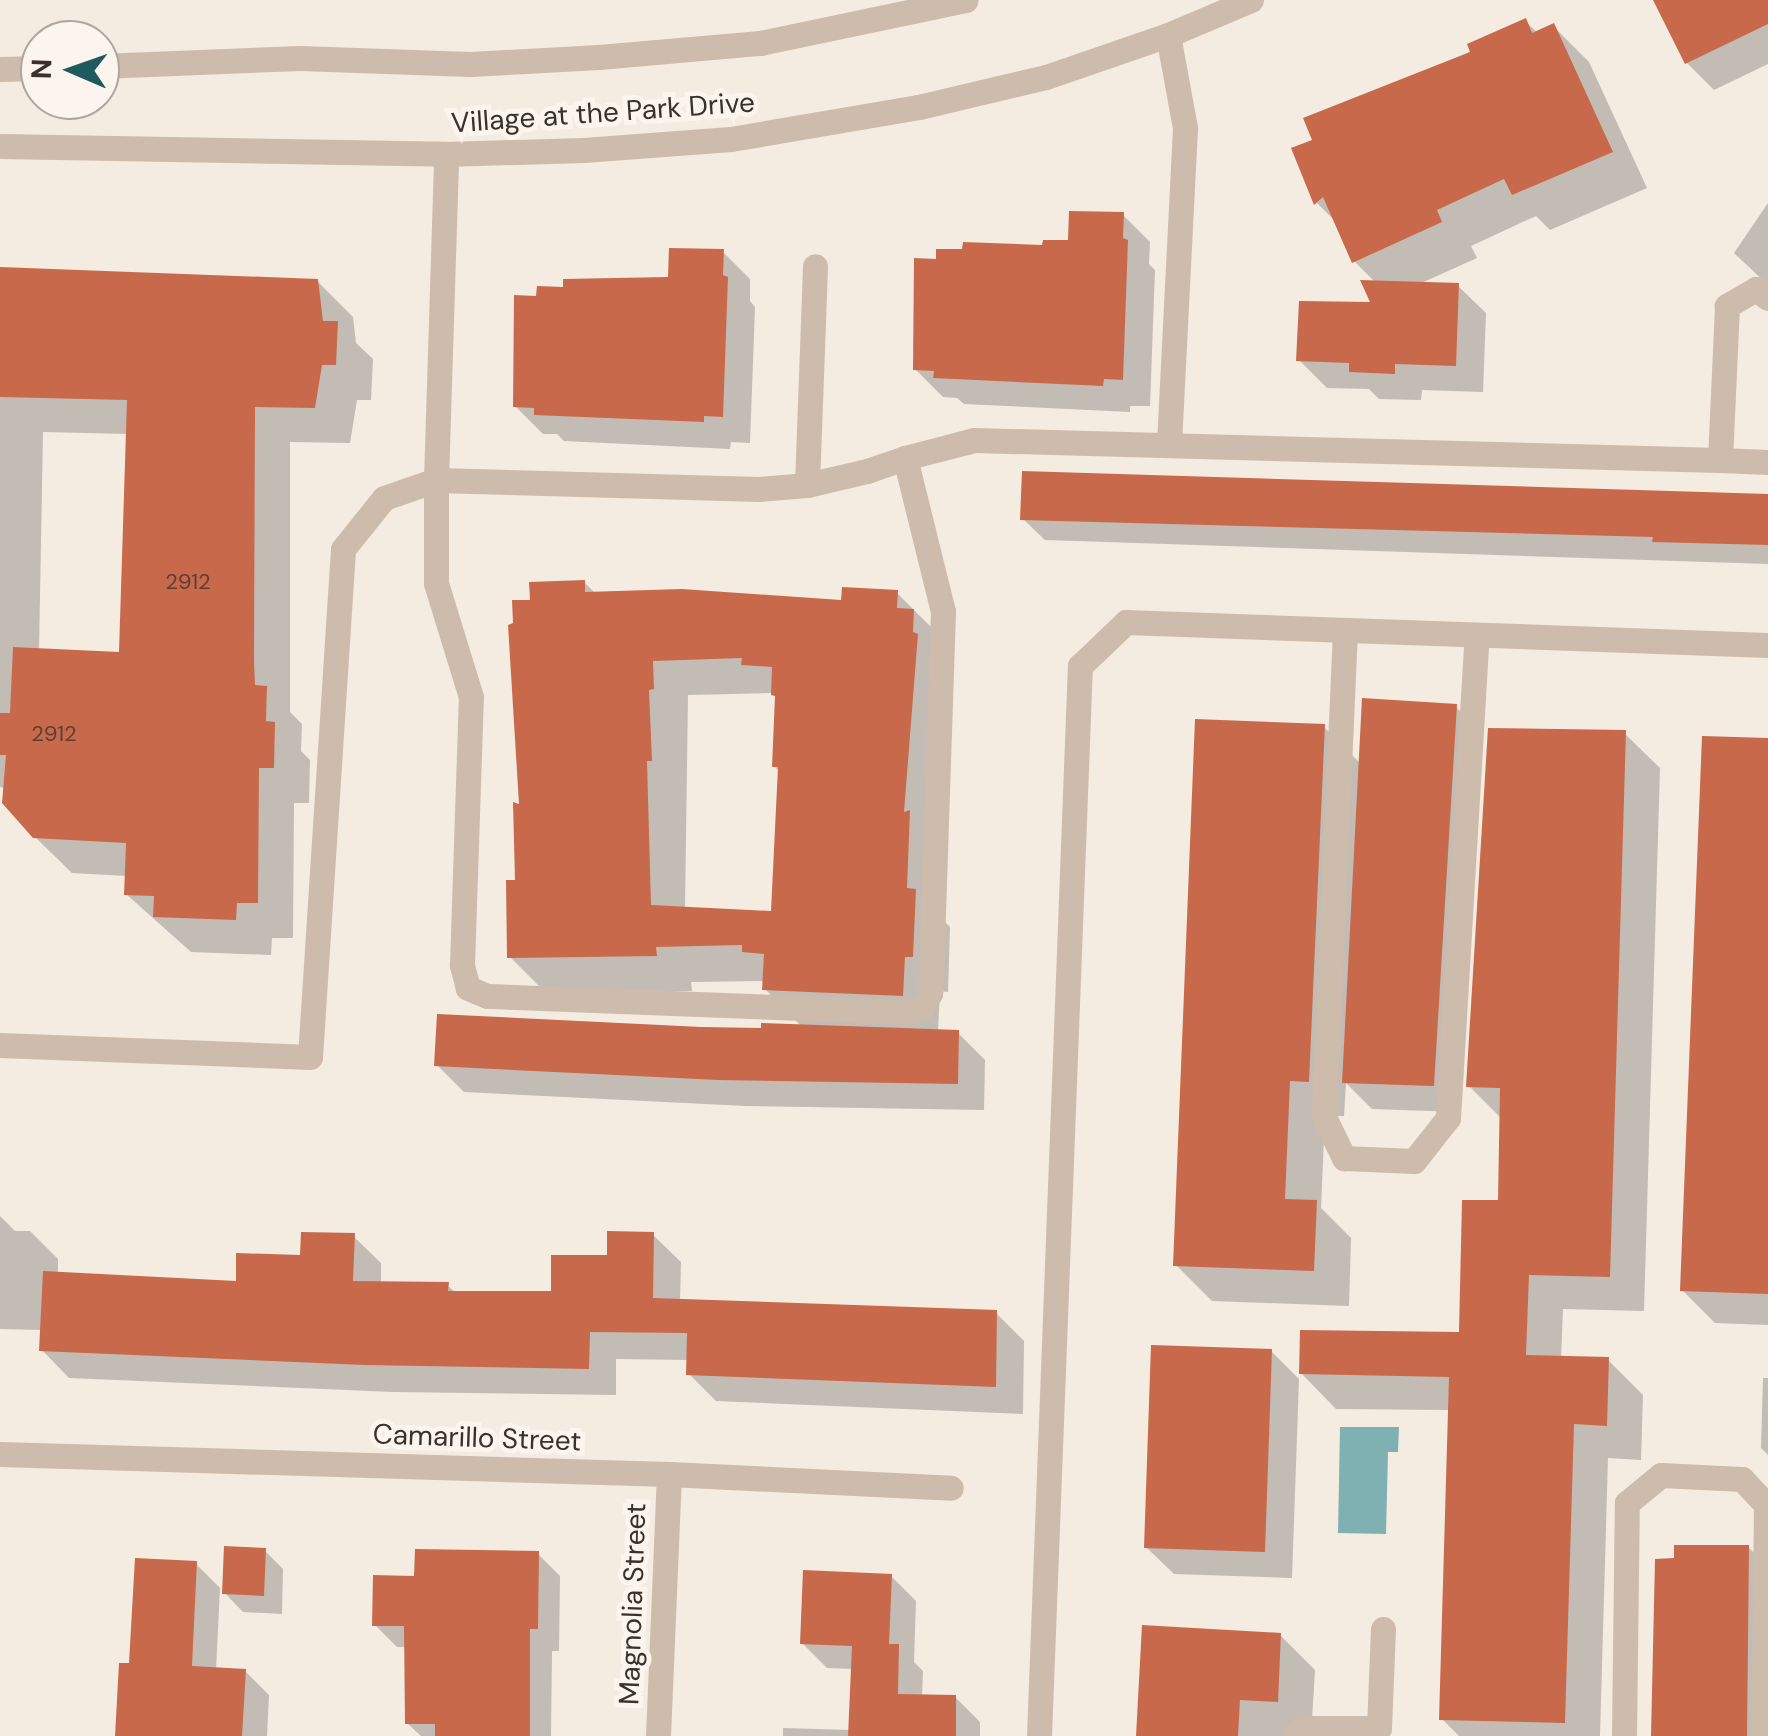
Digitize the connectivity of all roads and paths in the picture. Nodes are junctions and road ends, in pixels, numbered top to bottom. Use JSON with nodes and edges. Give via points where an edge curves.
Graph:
{"nodes":[{"id":1,"x":966,"y":0,"type":"edge"},
{"id":2,"x":1251,"y":0,"type":"edge"},
{"id":3,"x":1168,"y":35,"type":"junction"},
{"id":4,"x":120,"y":65,"type":"edge"},
{"id":5,"x":0,"y":146,"type":"edge"},
{"id":6,"x":446,"y":154,"type":"junction"},
{"id":7,"x":815,"y":266,"type":"dead end"},
{"id":8,"x":1768,"y":298,"type":"edge"},
{"id":9,"x":1169,"y":445,"type":"junction"},
{"id":10,"x":905,"y":458,"type":"junction"},
{"id":11,"x":1720,"y":460,"type":"junction"},
{"id":12,"x":1768,"y":462,"type":"edge"},
{"id":13,"x":436,"y":480,"type":"junction"},
{"id":14,"x":806,"y":486,"type":"junction"},
{"id":15,"x":1345,"y":630,"type":"junction"},
{"id":16,"x":1477,"y":634,"type":"junction"},
{"id":17,"x":1768,"y":645,"type":"edge"},
{"id":18,"x":0,"y":1046,"type":"edge"},
{"id":19,"x":0,"y":1454,"type":"edge"},
{"id":20,"x":668,"y":1474,"type":"junction"},
{"id":21,"x":951,"y":1488,"type":"dead end"},
{"id":22,"x":1383,"y":1629,"type":"dead end"},
{"id":23,"x":1379,"y":1732,"type":"edge"},
{"id":24,"x":658,"y":1736,"type":"edge"},
{"id":25,"x":1039,"y":1736,"type":"edge"},
{"id":26,"x":1294,"y":1736,"type":"edge"},
{"id":27,"x":1624,"y":1736,"type":"edge"},
{"id":28,"x":1763,"y":1736,"type":"edge"}],
"edges":[{"from":1,"to":4,"type":"street","name":"Village at the Park Drive","via":[[760,43],[599,57]]},
{"from":2,"to":3,"type":"street","name":"Village at the Park Drive"},
{"from":3,"to":6,"type":"street","name":"Village at the Park Drive","via":[[1046,77],[731,139]]},
{"from":3,"to":9,"type":"street","via":[[1185,128]]},
{"from":5,"to":6,"type":"street","name":"Village at the Park Drive"},
{"from":6,"to":13,"type":"street"},
{"from":7,"to":14,"type":"street"},
{"from":8,"to":11,"type":"street","via":[[1756,289],[1728,306]]},
{"from":9,"to":10,"type":"street","via":[[974,440]]},
{"from":9,"to":11,"type":"street"},
{"from":10,"to":13,"type":"street","via":[[944,611],[930,994],[922,1008],[908,1012],[487,996],[468,988],[462,965],[470,696],[436,583]]},
{"from":10,"to":14,"type":"street"},
{"from":11,"to":12,"type":"street"},
{"from":13,"to":14,"type":"street"},
{"from":13,"to":18,"type":"street","via":[[384,498],[343,549],[310,1057]]},
{"from":15,"to":16,"type":"street"},
{"from":15,"to":16,"type":"street","via":[[1324,1117],[1344,1158],[1414,1161],[1448,1118]]},
{"from":15,"to":25,"type":"street","via":[[1126,622],[1080,666]]},
{"from":16,"to":17,"type":"street"},
{"from":19,"to":20,"type":"street","name":"Camarillo Street"},
{"from":20,"to":21,"type":"street","name":"Camarillo Street"},
{"from":20,"to":24,"type":"street","name":"Magnolia Street"},
{"from":22,"to":23,"type":"street"},
{"from":23,"to":26,"type":"street","via":[[1302,1728]]},
{"from":27,"to":28,"type":"street","via":[[1627,1503],[1661,1475],[1742,1478],[1766,1506]]}]}
